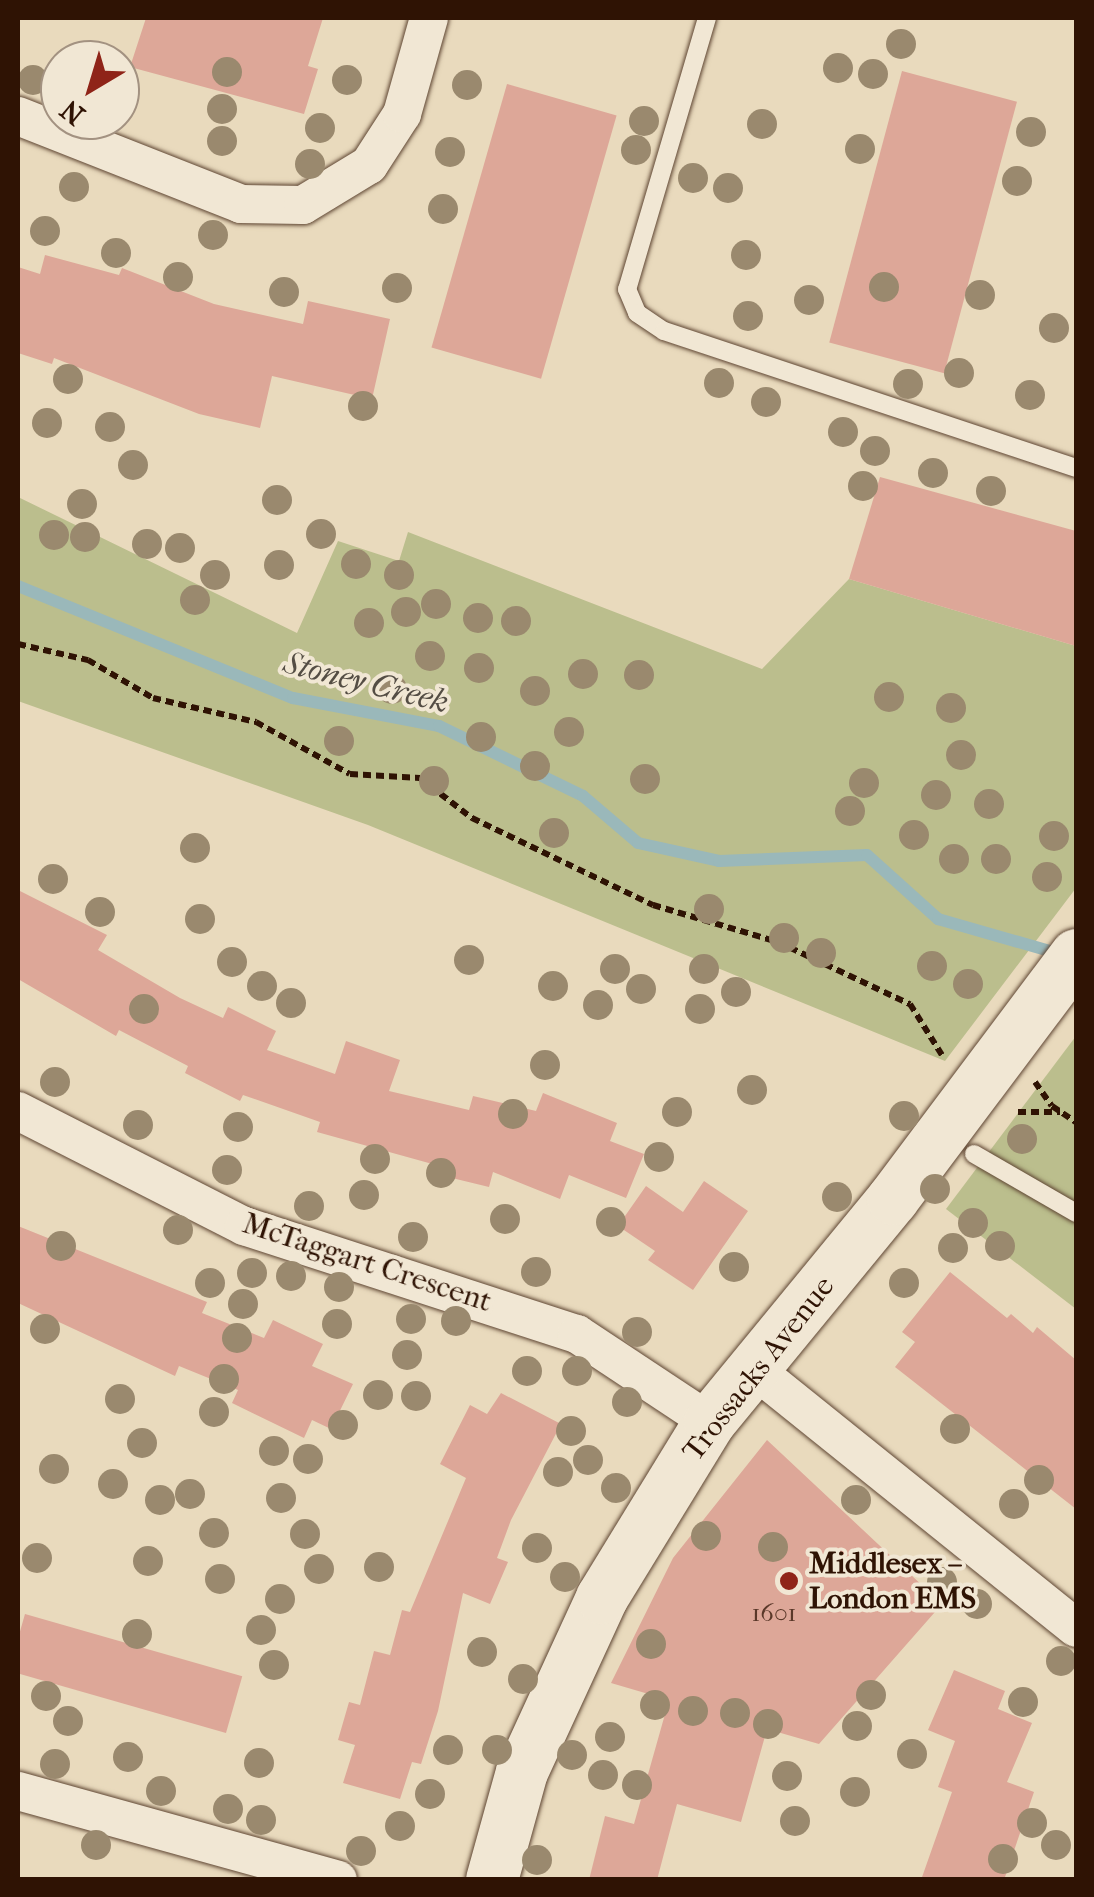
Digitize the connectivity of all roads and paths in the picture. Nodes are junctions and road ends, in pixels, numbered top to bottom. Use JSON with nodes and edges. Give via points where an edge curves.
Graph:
{"nodes":[{"id":1,"x":430,"y":18,"type":"edge"},
{"id":2,"x":707,"y":18,"type":"edge"},
{"id":3,"x":18,"y":116,"type":"edge"},
{"id":4,"x":1076,"y":468,"type":"edge"},
{"id":5,"x":18,"y":644,"type":"edge"},
{"id":6,"x":1076,"y":956,"type":"edge"},
{"id":7,"x":946,"y":1061,"type":"dead end"},
{"id":8,"x":1027,"y":1070,"type":"dead end"},
{"id":9,"x":18,"y":1112,"type":"edge"},
{"id":10,"x":1004,"y":1112,"type":"dead end"},
{"id":11,"x":1062,"y":1112,"type":"junction"},
{"id":12,"x":1076,"y":1122,"type":"edge"},
{"id":13,"x":974,"y":1154,"type":"dead end"},
{"id":14,"x":1076,"y":1212,"type":"edge"},
{"id":15,"x":754,"y":1370,"type":"junction"},
{"id":16,"x":710,"y":1422,"type":"junction"},
{"id":17,"x":1076,"y":1628,"type":"edge"},
{"id":18,"x":18,"y":1791,"type":"edge"},
{"id":19,"x":338,"y":1880,"type":"edge"},
{"id":20,"x":492,"y":1880,"type":"edge"}],
"edges":[{"from":1,"to":3,"type":"street","via":[[402,114],[369,166],[303,204],[241,204]]},
{"from":2,"to":4,"type":"lane","via":[[627,289],[637,313],[664,330]]},
{"from":5,"to":7,"type":"path","via":[[88,660],[153,698],[256,722],[350,774],[420,778],[472,818],[653,905],[778,942],[910,1004]]},
{"from":6,"to":15,"type":"street","name":"Trossacks Avenue"},
{"from":8,"to":11,"type":"path"},
{"from":9,"to":16,"type":"street","name":"McTaggart Crescent","via":[[244,1226],[577,1334]]},
{"from":10,"to":11,"type":"path"},
{"from":11,"to":12,"type":"path"},
{"from":13,"to":14,"type":"lane"},
{"from":15,"to":16,"type":"street","name":"Trossacks Avenue"},
{"from":15,"to":17,"type":"street"},
{"from":16,"to":20,"type":"street","name":"Trossacks Avenue","via":[[602,1598],[522,1772]]},
{"from":18,"to":19,"type":"street"}]}
